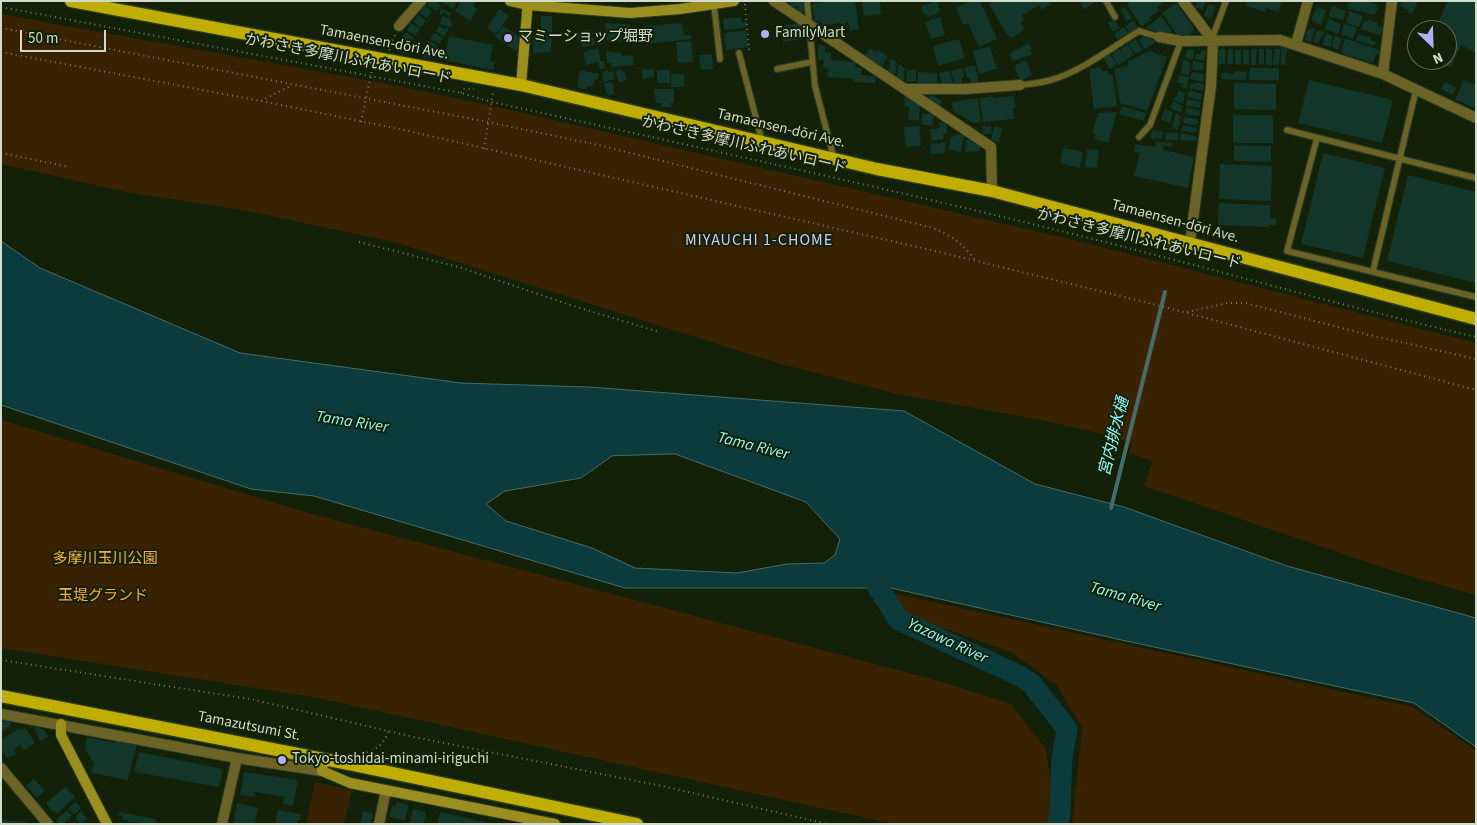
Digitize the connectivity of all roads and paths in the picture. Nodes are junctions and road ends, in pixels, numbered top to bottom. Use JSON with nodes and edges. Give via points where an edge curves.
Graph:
{"nodes":[{"id":1,"x":71,"y":1,"type":"edge"},
{"id":2,"x":421,"y":1,"type":"edge"},
{"id":3,"x":510,"y":1,"type":"edge"},
{"id":4,"x":734,"y":1,"type":"edge"},
{"id":5,"x":745,"y":1,"type":"edge"},
{"id":6,"x":774,"y":1,"type":"edge"},
{"id":7,"x":808,"y":1,"type":"edge"},
{"id":8,"x":1106,"y":1,"type":"edge"},
{"id":9,"x":1183,"y":1,"type":"edge"},
{"id":10,"x":1226,"y":1,"type":"edge"},
{"id":11,"x":1308,"y":1,"type":"edge"},
{"id":12,"x":1392,"y":1,"type":"edge"},
{"id":13,"x":527,"y":3,"type":"edge"},
{"id":14,"x":718,"y":4,"type":"edge"},
{"id":15,"x":1,"y":8,"type":"edge"},
{"id":16,"x":1115,"y":17,"type":"dead end"},
{"id":17,"x":399,"y":26,"type":"dead end"},
{"id":18,"x":811,"y":26,"type":"junction"},
{"id":19,"x":1,"y":28,"type":"edge"},
{"id":20,"x":1159,"y":37,"type":"joint"},
{"id":21,"x":1213,"y":40,"type":"junction"},
{"id":22,"x":1181,"y":41,"type":"junction"},
{"id":23,"x":1296,"y":44,"type":"junction"},
{"id":24,"x":390,"y":45,"type":"dead end"},
{"id":25,"x":1,"y":52,"type":"edge"},
{"id":26,"x":739,"y":53,"type":"joint"},
{"id":27,"x":720,"y":59,"type":"dead end"},
{"id":28,"x":812,"y":62,"type":"junction"},
{"id":29,"x":372,"y":67,"type":"dead end"},
{"id":30,"x":777,"y":69,"type":"dead end"},
{"id":31,"x":386,"y":70,"type":"dead end"},
{"id":32,"x":1383,"y":74,"type":"junction"},
{"id":33,"x":370,"y":75,"type":"junction"},
{"id":34,"x":292,"y":84,"type":"junction"},
{"id":35,"x":520,"y":85,"type":"junction"},
{"id":36,"x":1020,"y":85,"type":"joint"},
{"id":37,"x":904,"y":89,"type":"junction"},
{"id":38,"x":494,"y":90,"type":"dead end"},
{"id":39,"x":1416,"y":90,"type":"junction"},
{"id":40,"x":366,"y":98,"type":"junction"},
{"id":41,"x":261,"y":101,"type":"junction"},
{"id":42,"x":492,"y":102,"type":"junction"},
{"id":43,"x":1476,"y":118,"type":"edge"},
{"id":44,"x":361,"y":122,"type":"junction"},
{"id":45,"x":488,"y":122,"type":"junction"},
{"id":46,"x":1286,"y":130,"type":"dead end"},
{"id":47,"x":1139,"y":137,"type":"dead end"},
{"id":48,"x":1317,"y":138,"type":"junction"},
{"id":49,"x":762,"y":141,"type":"junction"},
{"id":50,"x":484,"y":149,"type":"junction"},
{"id":51,"x":1,"y":153,"type":"edge"},
{"id":52,"x":834,"y":158,"type":"junction"},
{"id":53,"x":1399,"y":159,"type":"junction"},
{"id":54,"x":69,"y":167,"type":"dead end"},
{"id":55,"x":1476,"y":178,"type":"edge"},
{"id":56,"x":992,"y":191,"type":"junction"},
{"id":57,"x":358,"y":242,"type":"dead end"},
{"id":58,"x":1190,"y":242,"type":"junction"},
{"id":59,"x":975,"y":261,"type":"junction"},
{"id":60,"x":1373,"y":271,"type":"junction"},
{"id":61,"x":1476,"y":297,"type":"edge"},
{"id":62,"x":1185,"y":313,"type":"junction"},
{"id":63,"x":1476,"y":319,"type":"edge"},
{"id":64,"x":659,"y":332,"type":"dead end"},
{"id":65,"x":1476,"y":337,"type":"edge"},
{"id":66,"x":1476,"y":359,"type":"edge"},
{"id":67,"x":1476,"y":390,"type":"edge"},
{"id":68,"x":1,"y":660,"type":"edge"},
{"id":69,"x":1,"y":696,"type":"edge"},
{"id":70,"x":1,"y":714,"type":"edge"},
{"id":71,"x":62,"y":724,"type":"junction"},
{"id":72,"x":388,"y":731,"type":"junction"},
{"id":73,"x":356,"y":756,"type":"dead end"},
{"id":74,"x":236,"y":758,"type":"junction"},
{"id":75,"x":323,"y":765,"type":"junction"},
{"id":76,"x":1,"y":768,"type":"edge"},
{"id":77,"x":386,"y":790,"type":"junction"},
{"id":78,"x":536,"y":822,"type":"edge"},
{"id":79,"x":48,"y":824,"type":"edge"},
{"id":80,"x":107,"y":824,"type":"edge"},
{"id":81,"x":222,"y":824,"type":"edge"},
{"id":82,"x":379,"y":824,"type":"edge"},
{"id":83,"x":555,"y":824,"type":"edge"},
{"id":84,"x":636,"y":824,"type":"edge"},
{"id":85,"x":828,"y":824,"type":"edge"}],
"edges":[{"from":1,"to":35,"type":"main road","name":"Tamaensen-dōri Ave."},
{"from":2,"to":17,"type":"street"},
{"from":3,"to":13,"type":"street"},
{"from":4,"to":14,"type":"street"},
{"from":5,"to":26,"type":"path","via":[[749,50]]},
{"from":6,"to":18,"type":"street"},
{"from":7,"to":18,"type":"lane"},
{"from":8,"to":16,"type":"lane"},
{"from":9,"to":21,"type":"street"},
{"from":10,"to":21,"type":"lane"},
{"from":11,"to":23,"type":"street"},
{"from":12,"to":32,"type":"street"},
{"from":13,"to":14,"type":"street","via":[[616,13]]},
{"from":13,"to":35,"type":"street"},
{"from":14,"to":27,"type":"lane"},
{"from":15,"to":33,"type":"path","name":"かわさき多摩川ふれあいロード"},
{"from":18,"to":28,"type":"lane"},
{"from":18,"to":37,"type":"street"},
{"from":19,"to":34,"type":"path"},
{"from":20,"to":22,"type":"street"},
{"from":20,"to":36,"type":"lane","via":[[1139,31],[1072,71],[1051,80]]},
{"from":21,"to":22,"type":"street"},
{"from":21,"to":23,"type":"street","via":[[1280,40]]},
{"from":21,"to":58,"type":"street","via":[[1211,86]]},
{"from":22,"to":47,"type":"lane","via":[[1150,125]]},
{"from":23,"to":32,"type":"street"},
{"from":24,"to":31,"type":"path","bridge":true},
{"from":25,"to":41,"type":"path"},
{"from":26,"to":49,"type":"lane"},
{"from":28,"to":30,"type":"lane"},
{"from":28,"to":52,"type":"lane"},
{"from":29,"to":33,"type":"path"},
{"from":32,"to":39,"type":"street"},
{"from":33,"to":40,"type":"path"},
{"from":33,"to":42,"type":"path","name":"かわさき多摩川ふれあいロード"},
{"from":34,"to":40,"type":"path"},
{"from":34,"to":41,"type":"path"},
{"from":35,"to":49,"type":"main road","name":"Tamaensen-dōri Ave."},
{"from":36,"to":37,"type":"street","via":[[964,90]]},
{"from":37,"to":56,"type":"street","via":[[991,147]]},
{"from":38,"to":42,"type":"path"},
{"from":39,"to":43,"type":"street"},
{"from":39,"to":53,"type":"lane"},
{"from":40,"to":44,"type":"path"},
{"from":40,"to":45,"type":"path"},
{"from":41,"to":44,"type":"path"},
{"from":42,"to":45,"type":"path"},
{"from":42,"to":65,"type":"path","name":"かわさき多摩川ふれあいロード","via":[[962,207]]},
{"from":44,"to":50,"type":"path"},
{"from":45,"to":50,"type":"path"},
{"from":45,"to":59,"type":"path","via":[[598,145],[933,228],[964,245]]},
{"from":46,"to":48,"type":"lane"},
{"from":48,"to":53,"type":"lane"},
{"from":48,"to":60,"type":"lane","via":[[1287,251]]},
{"from":49,"to":52,"type":"main road","name":"Tamaensen-dōri Ave."},
{"from":50,"to":59,"type":"path"},
{"from":51,"to":54,"type":"path"},
{"from":52,"to":56,"type":"main road","name":"Tamaensen-dōri Ave."},
{"from":53,"to":55,"type":"lane"},
{"from":53,"to":60,"type":"lane"},
{"from":56,"to":58,"type":"main road","name":"Tamaensen-dōri Ave."},
{"from":57,"to":64,"type":"path","via":[[462,268]]},
{"from":58,"to":63,"type":"main road","name":"Tamaensen-dōri Ave."},
{"from":59,"to":62,"type":"path"},
{"from":60,"to":61,"type":"lane"},
{"from":62,"to":66,"type":"path","via":[[1228,302],[1245,303]]},
{"from":62,"to":67,"type":"path"},
{"from":68,"to":72,"type":"path","via":[[250,699]]},
{"from":69,"to":75,"type":"main road","name":"Tamazutsumi St."},
{"from":70,"to":71,"type":"street"},
{"from":71,"to":74,"type":"street"},
{"from":71,"to":80,"type":"street","via":[[61,735]]},
{"from":72,"to":73,"type":"path","via":[[386,740],[375,750]]},
{"from":72,"to":85,"type":"path","via":[[662,786]]},
{"from":74,"to":75,"type":"street"},
{"from":74,"to":81,"type":"street"},
{"from":75,"to":77,"type":"street","via":[[350,783]]},
{"from":75,"to":84,"type":"main road","name":"Tamazutsumi St."},
{"from":76,"to":79,"type":"street"},
{"from":77,"to":78,"type":"street"},
{"from":77,"to":82,"type":"street"},
{"from":78,"to":83,"type":"street"}]}
